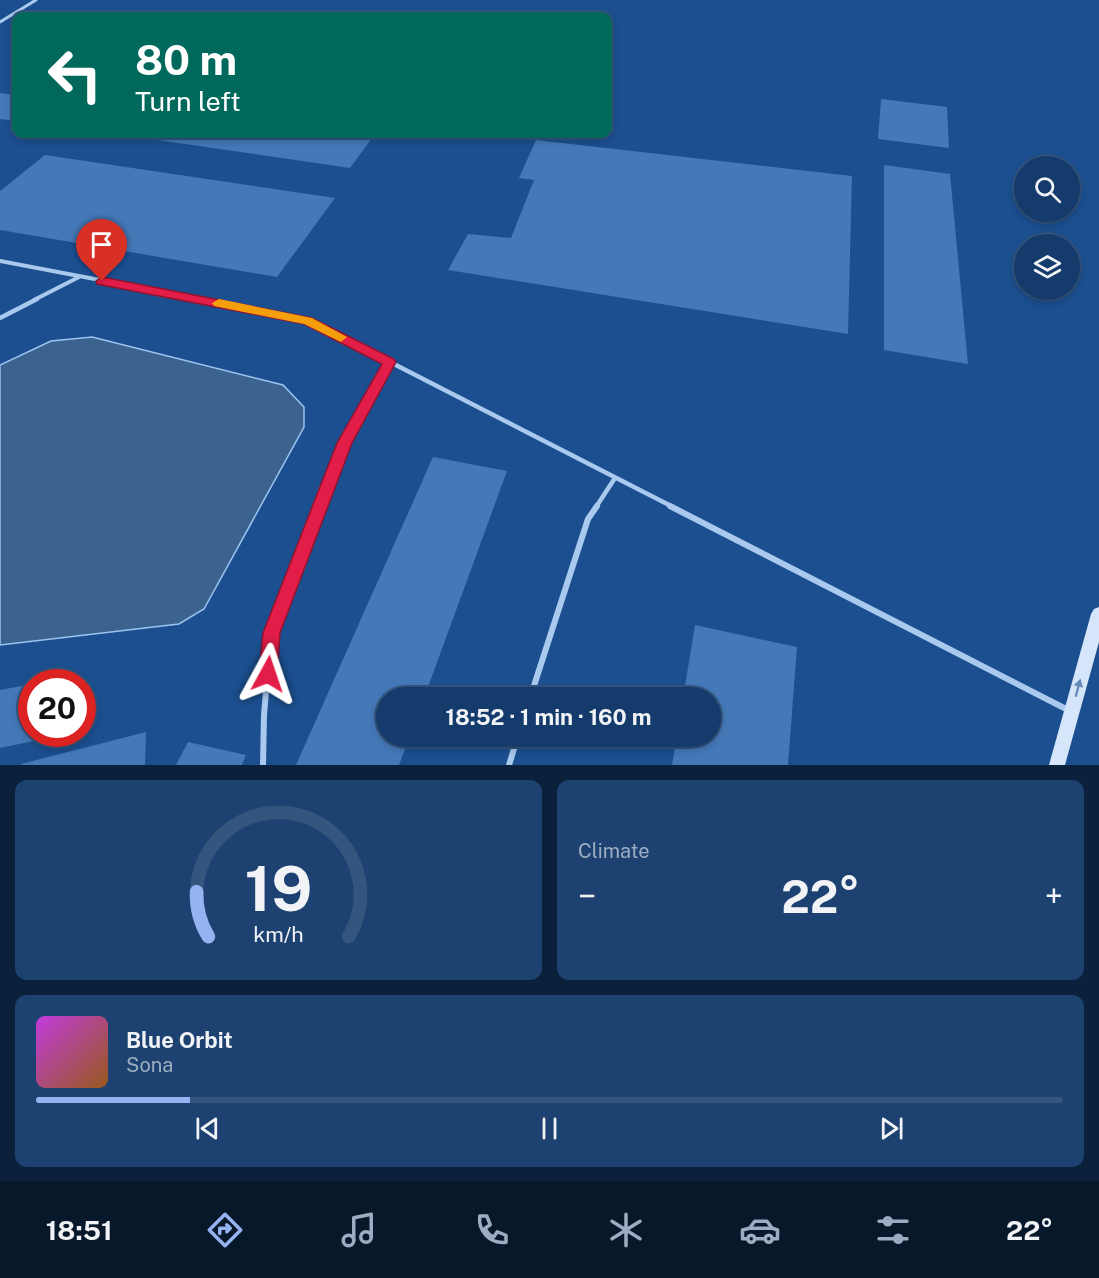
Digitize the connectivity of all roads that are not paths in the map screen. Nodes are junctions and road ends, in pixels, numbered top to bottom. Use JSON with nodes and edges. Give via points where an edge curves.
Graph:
{"nodes":[{"id":1,"x":36,"y":0,"type":"edge"},
{"id":2,"x":16,"y":12,"type":"edge"},
{"id":3,"x":0,"y":261,"type":"edge"},
{"id":4,"x":79,"y":276,"type":"junction"},
{"id":5,"x":0,"y":318,"type":"edge"},
{"id":6,"x":390,"y":362,"type":"junction"},
{"id":7,"x":615,"y":477,"type":"junction"},
{"id":8,"x":1099,"y":614,"type":"edge"},
{"id":9,"x":534,"y":687,"type":"edge"},
{"id":10,"x":1072,"y":712,"type":"junction"},
{"id":11,"x":515,"y":747,"type":"edge"},
{"id":12,"x":263,"y":765,"type":"edge"},
{"id":13,"x":509,"y":765,"type":"edge"},
{"id":14,"x":1058,"y":765,"type":"edge"}],
"edges":[{"from":1,"to":2,"type":"lane"},
{"from":3,"to":4,"type":"lane"},
{"from":4,"to":5,"type":"lane"},
{"from":4,"to":6,"type":"lane","via":[[308,321]]},
{"from":6,"to":7,"type":"lane"},
{"from":6,"to":12,"type":"lane","via":[[344,443],[272,633]]},
{"from":7,"to":9,"type":"lane","via":[[588,519]]},
{"from":7,"to":10,"type":"lane"},
{"from":10,"to":8,"type":"main road","one_way":true},
{"from":10,"to":14,"type":"main road"},
{"from":11,"to":13,"type":"lane"}]}
